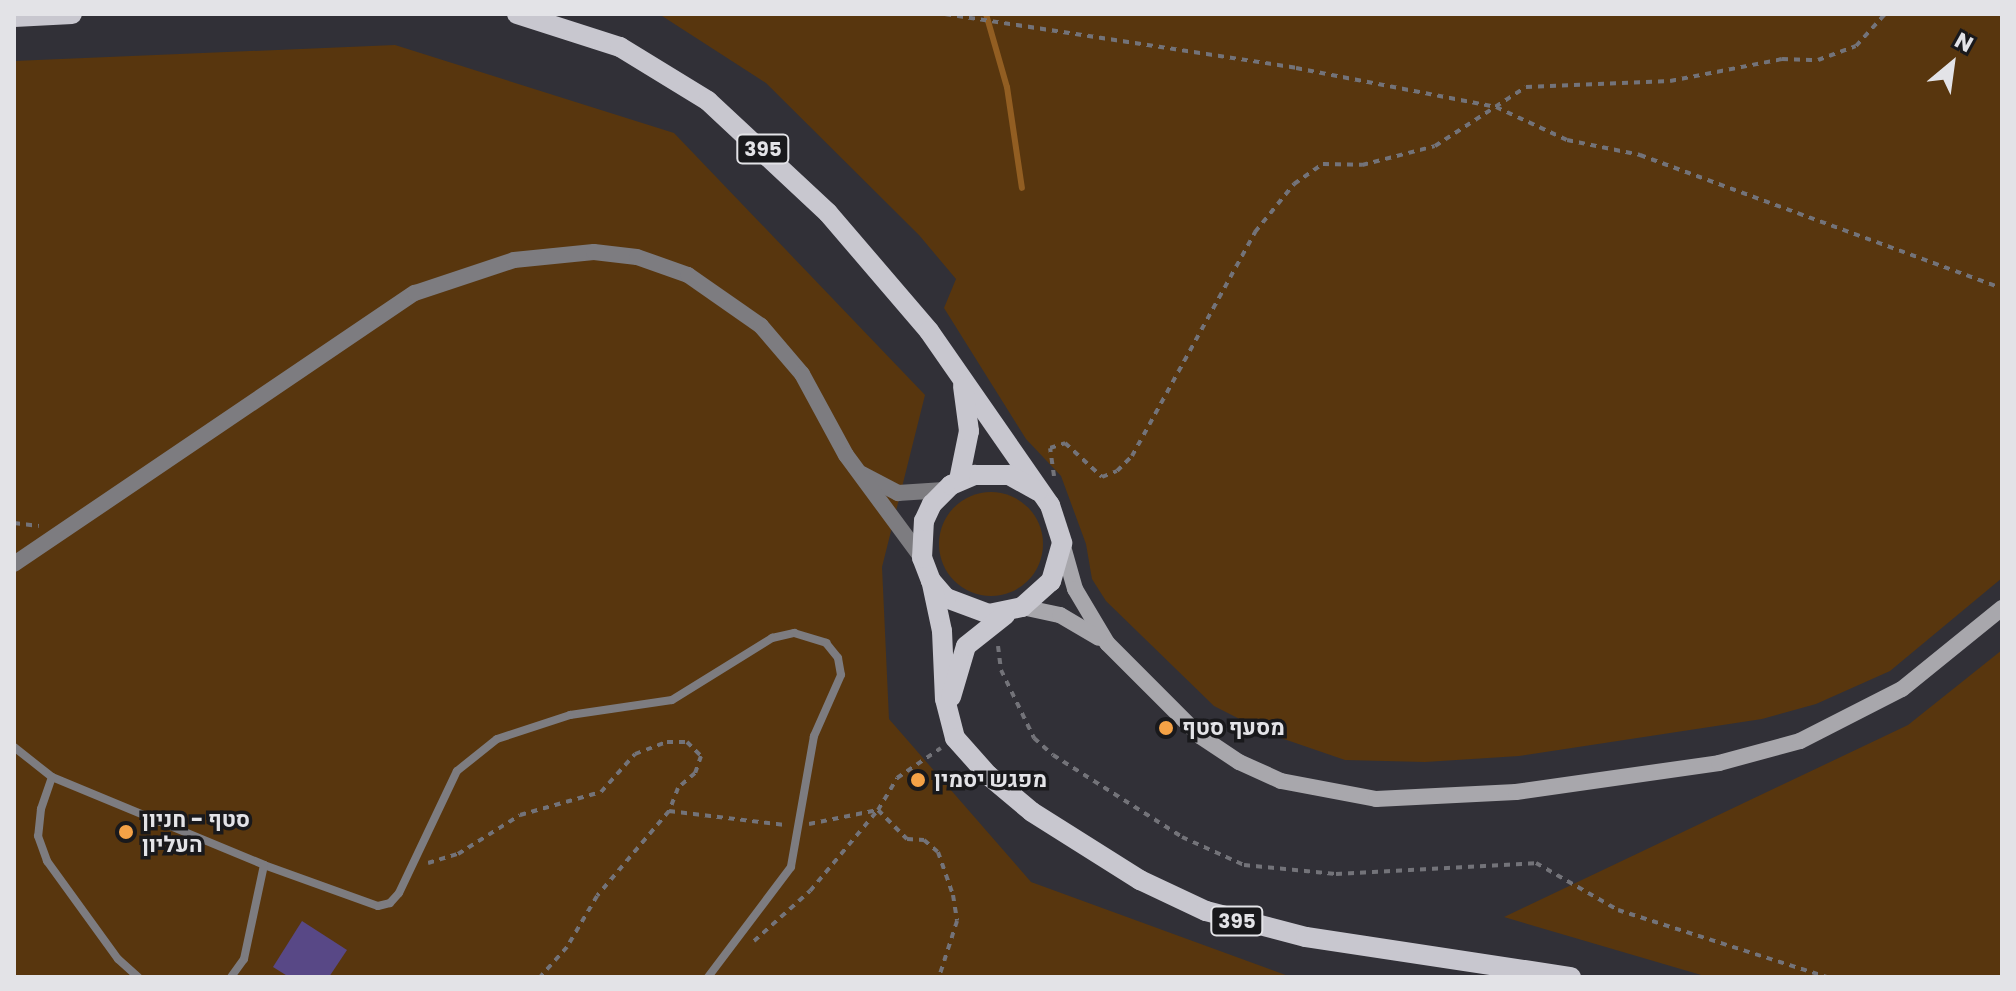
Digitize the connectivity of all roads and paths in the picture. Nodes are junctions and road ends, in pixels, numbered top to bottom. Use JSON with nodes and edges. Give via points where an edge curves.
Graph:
{"nodes":[{"id":1,"x":72,"y":14,"type":"edge"},
{"id":2,"x":517,"y":14,"type":"edge"},
{"id":3,"x":945,"y":14,"type":"edge"},
{"id":4,"x":1885,"y":14,"type":"edge"},
{"id":5,"x":14,"y":17,"type":"edge"},
{"id":6,"x":1496,"y":107,"type":"junction"},
{"id":7,"x":2002,"y":288,"type":"edge"},
{"id":8,"x":951,"y":363,"type":"junction"},
{"id":9,"x":846,"y":455,"type":"junction"},
{"id":10,"x":952,"y":485,"type":"junction"},
{"id":11,"x":1044,"y":498,"type":"junction"},
{"id":12,"x":1062,"y":543,"type":"junction"},
{"id":13,"x":922,"y":558,"type":"junction"},
{"id":14,"x":14,"y":564,"type":"edge"},
{"id":15,"x":931,"y":581,"type":"junction"},
{"id":16,"x":2002,"y":608,"type":"edge"},
{"id":17,"x":1016,"y":609,"type":"junction"},
{"id":18,"x":1107,"y":643,"type":"junction"},
{"id":19,"x":949,"y":717,"type":"junction"},
{"id":20,"x":955,"y":738,"type":"junction"},
{"id":21,"x":14,"y":747,"type":"edge"},
{"id":22,"x":52,"y":777,"type":"junction"},
{"id":23,"x":878,"y":810,"type":"junction"},
{"id":24,"x":669,"y":811,"type":"junction"},
{"id":25,"x":801,"y":826,"type":"junction"},
{"id":26,"x":264,"y":865,"type":"junction"},
{"id":27,"x":408,"y":874,"type":"junction"},
{"id":28,"x":745,"y":948,"type":"dead end"},
{"id":29,"x":138,"y":977,"type":"edge"},
{"id":30,"x":231,"y":977,"type":"edge"},
{"id":31,"x":540,"y":977,"type":"edge"},
{"id":32,"x":708,"y":977,"type":"edge"},
{"id":33,"x":939,"y":977,"type":"edge"},
{"id":34,"x":1571,"y":977,"type":"edge"},
{"id":35,"x":1827,"y":977,"type":"edge"}],
"edges":[{"from":1,"to":5,"type":"main road"},
{"from":2,"to":8,"type":"main road","number":"395","via":[[620,47],[708,101],[860,247]]},
{"from":3,"to":6,"type":"path","via":[[1296,68]]},
{"from":4,"to":6,"type":"path","via":[[1856,46],[1818,60],[1782,59],[1670,81],[1526,87]]},
{"from":6,"to":7,"type":"path","via":[[1567,140],[1640,155]]},
{"from":6,"to":11,"type":"path","via":[[1435,146],[1362,165],[1323,164],[1294,184],[1255,232],[1132,456],[1102,477],[1065,443],[1050,448],[1056,489]]},
{"from":8,"to":10,"type":"main road","number":"395","via":[[970,411]]},
{"from":8,"to":11,"type":"main road","number":"395"},
{"from":9,"to":10,"type":"street","via":[[884,488],[917,494]]},
{"from":9,"to":13,"type":"street"},
{"from":9,"to":14,"type":"street","via":[[789,357],[761,326],[715,292],[688,275],[637,257],[559,253],[466,272],[415,293]]},
{"from":10,"to":11,"type":"main road","via":[[1000,474]]},
{"from":10,"to":13,"type":"main road","number":"395","via":[[924,521]]},
{"from":11,"to":12,"type":"main road","number":"395"},
{"from":12,"to":17,"type":"main road","number":"395","via":[[1051,581]]},
{"from":12,"to":18,"type":"main road","via":[[1075,589]]},
{"from":13,"to":15,"type":"main road","number":"395"},
{"from":15,"to":17,"type":"main road","number":"395","via":[[966,609],[989,614]]},
{"from":15,"to":19,"type":"main road","number":"395"},
{"from":16,"to":18,"type":"main road","via":[[1902,689],[1800,741],[1719,763],[1428,799],[1327,793],[1239,762],[1200,736]]},
{"from":17,"to":18,"type":"main road","via":[[1060,615]]},
{"from":17,"to":19,"type":"main road","number":"395","via":[[980,630],[966,646],[952,683]]},
{"from":17,"to":35,"type":"path","via":[[998,651],[1001,670],[1034,738],[1134,809],[1244,865],[1336,874],[1536,863],[1618,910]]},
{"from":19,"to":20,"type":"main road","number":"395"},
{"from":20,"to":23,"type":"path","via":[[897,778]]},
{"from":20,"to":34,"type":"main road","number":"395","via":[[1032,812],[1140,880],[1206,911],[1306,937]]},
{"from":21,"to":22,"type":"lane"},
{"from":22,"to":26,"type":"lane"},
{"from":22,"to":29,"type":"lane","via":[[38,836],[47,861],[118,959]]},
{"from":23,"to":25,"type":"path"},
{"from":23,"to":28,"type":"path","via":[[810,891]]},
{"from":23,"to":33,"type":"path","via":[[907,839],[924,840],[938,852],[957,921]]},
{"from":24,"to":25,"type":"path"},
{"from":24,"to":27,"type":"path","via":[[701,756],[687,742],[667,742],[635,754],[601,792],[520,815],[458,854],[428,862],[419,875]]},
{"from":24,"to":31,"type":"path","via":[[597,896],[567,947]]},
{"from":25,"to":27,"type":"lane","via":[[814,736],[841,675],[838,658],[826,643],[794,633],[772,638],[672,700],[570,715],[497,739],[457,771]]},
{"from":25,"to":32,"type":"lane","via":[[791,867]]},
{"from":26,"to":27,"type":"lane","via":[[378,906],[390,903]]},
{"from":26,"to":30,"type":"lane","via":[[244,959]]}]}
